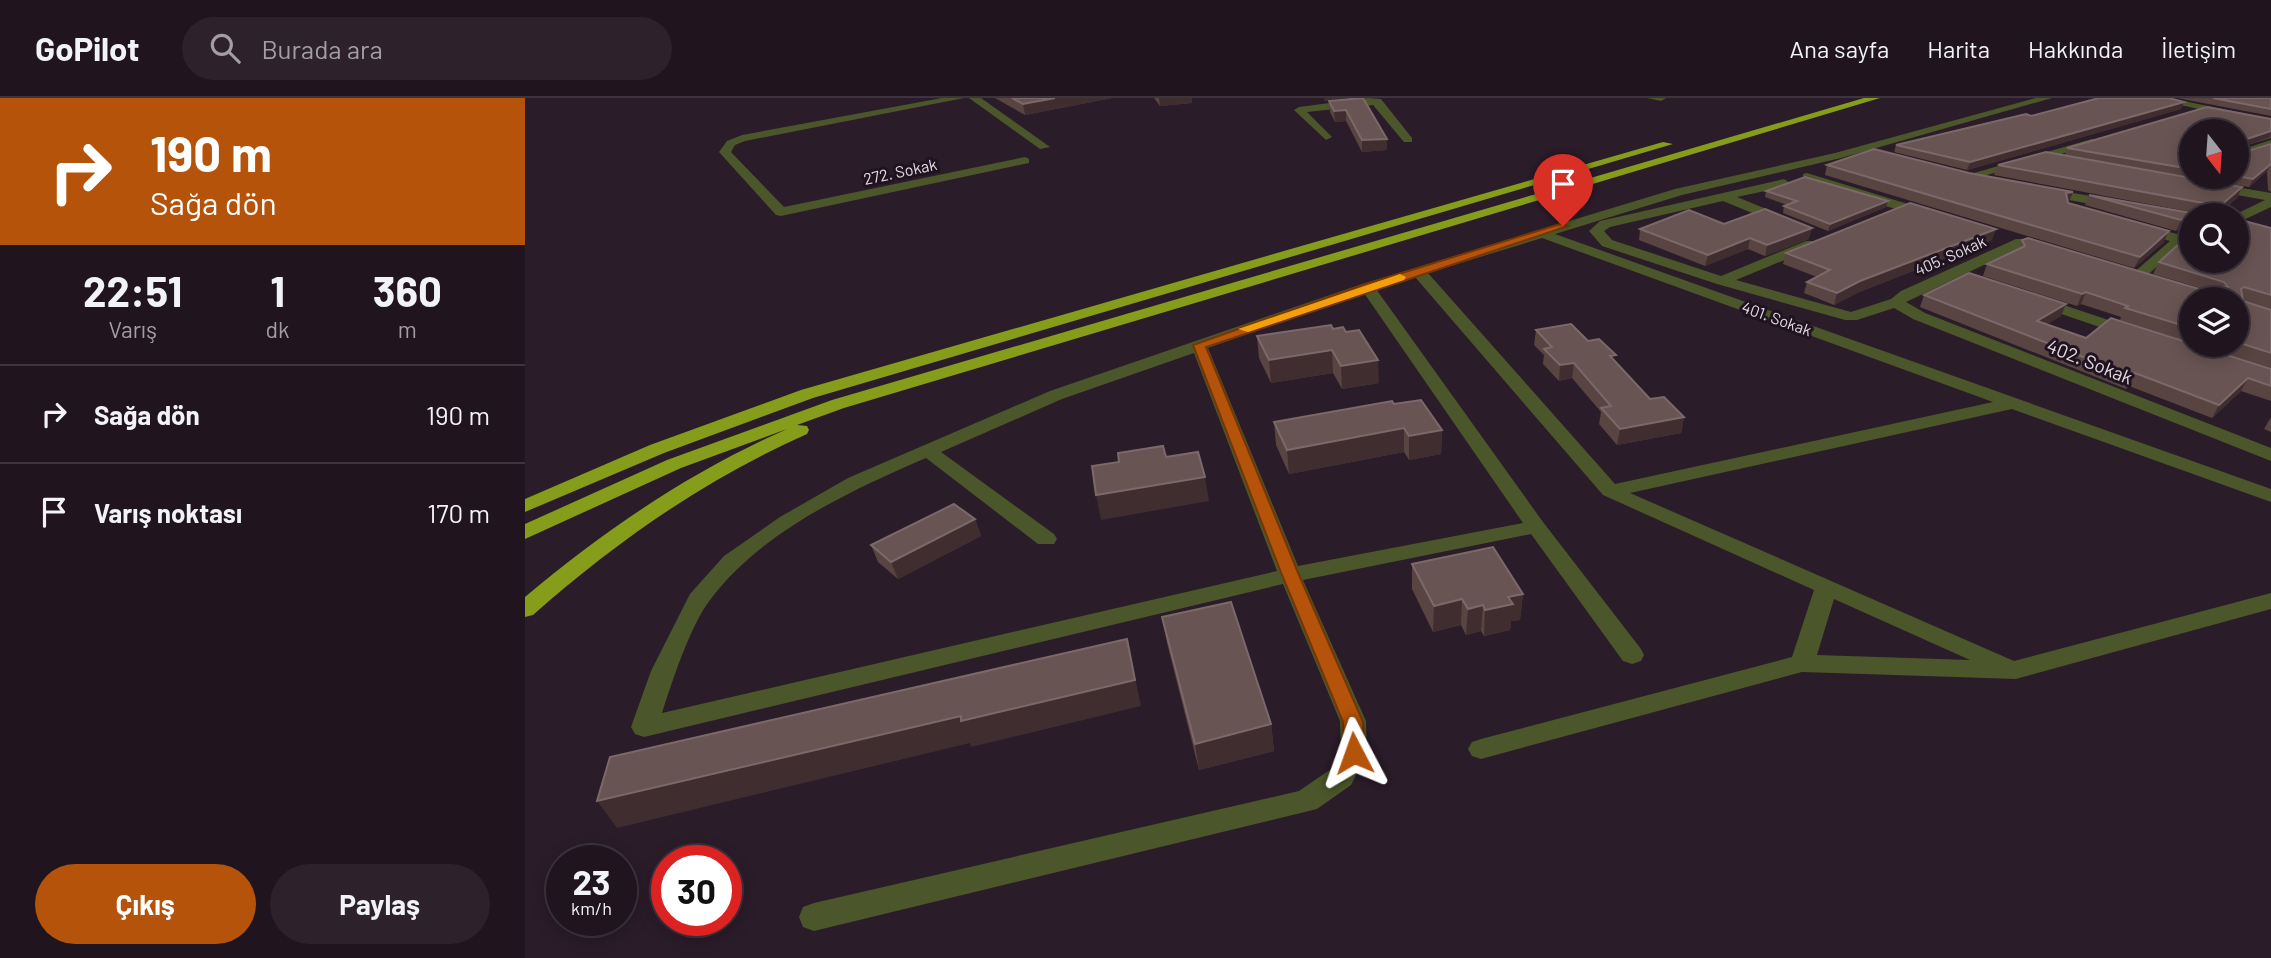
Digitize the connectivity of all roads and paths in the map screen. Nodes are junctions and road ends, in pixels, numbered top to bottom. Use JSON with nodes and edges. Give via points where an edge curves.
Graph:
{"nodes":[{"id":1,"x":959,"y":98,"type":"edge"},
{"id":2,"x":974,"y":98,"type":"edge"},
{"id":3,"x":1831,"y":98,"type":"edge"},
{"id":4,"x":1875,"y":98,"type":"edge"},
{"id":5,"x":2154,"y":98,"type":"edge"},
{"id":6,"x":1375,"y":100,"type":"edge"},
{"id":7,"x":2049,"y":105,"type":"edge"},
{"id":8,"x":2201,"y":109,"type":"junction"},
{"id":9,"x":2175,"y":117,"type":"edge"},
{"id":10,"x":2013,"y":122,"type":"edge"},
{"id":11,"x":2271,"y":122,"type":"edge"},
{"id":12,"x":1988,"y":129,"type":"edge"},
{"id":13,"x":1325,"y":137,"type":"dead end"},
{"id":14,"x":2108,"y":137,"type":"edge"},
{"id":15,"x":1408,"y":140,"type":"dead end"},
{"id":16,"x":2271,"y":143,"type":"edge"},
{"id":17,"x":1044,"y":146,"type":"dead end"},
{"id":18,"x":2249,"y":151,"type":"edge"},
{"id":19,"x":2042,"y":157,"type":"junction"},
{"id":20,"x":1025,"y":161,"type":"dead end"},
{"id":21,"x":2069,"y":162,"type":"edge"},
{"id":22,"x":1807,"y":177,"type":"junction"},
{"id":23,"x":1992,"y":184,"type":"edge"},
{"id":24,"x":2218,"y":189,"type":"edge"},
{"id":25,"x":1725,"y":197,"type":"junction"},
{"id":26,"x":2271,"y":200,"type":"edge"},
{"id":27,"x":2125,"y":206,"type":"edge"},
{"id":28,"x":1904,"y":208,"type":"junction"},
{"id":29,"x":2249,"y":212,"type":"edge"},
{"id":30,"x":2099,"y":216,"type":"edge"},
{"id":31,"x":1878,"y":218,"type":"edge"},
{"id":32,"x":1943,"y":219,"type":"edge"},
{"id":33,"x":2125,"y":224,"type":"edge"},
{"id":34,"x":1540,"y":233,"type":"junction"},
{"id":35,"x":1995,"y":235,"type":"edge"},
{"id":36,"x":2178,"y":239,"type":"joint"},
{"id":37,"x":1419,"y":272,"type":"junction"},
{"id":38,"x":1952,"y":273,"type":"junction"},
{"id":39,"x":2137,"y":277,"type":"edge"},
{"id":40,"x":1722,"y":281,"type":"junction"},
{"id":41,"x":1977,"y":282,"type":"edge"},
{"id":42,"x":1367,"y":287,"type":"junction"},
{"id":43,"x":2027,"y":298,"type":"edge"},
{"id":44,"x":1895,"y":302,"type":"junction"},
{"id":45,"x":2151,"y":339,"type":"edge"},
{"id":46,"x":1199,"y":345,"type":"junction"},
{"id":47,"x":995,"y":356,"type":"junction"},
{"id":48,"x":2014,"y":403,"type":"junction"},
{"id":49,"x":927,"y":450,"type":"junction"},
{"id":50,"x":2271,"y":455,"type":"edge"},
{"id":51,"x":1610,"y":491,"type":"junction"},
{"id":52,"x":2271,"y":496,"type":"edge"},
{"id":53,"x":525,"y":506,"type":"edge"},
{"id":54,"x":1536,"y":527,"type":"junction"},
{"id":55,"x":525,"y":532,"type":"edge"},
{"id":56,"x":1045,"y":538,"type":"dead end"},
{"id":57,"x":1290,"y":575,"type":"junction"},
{"id":58,"x":1826,"y":588,"type":"junction"},
{"id":59,"x":2271,"y":601,"type":"edge"},
{"id":60,"x":525,"y":609,"type":"edge"},
{"id":61,"x":1632,"y":655,"type":"dead end"},
{"id":62,"x":1802,"y":663,"type":"junction"},
{"id":63,"x":2016,"y":670,"type":"junction"},
{"id":64,"x":1481,"y":749,"type":"dead end"},
{"id":65,"x":814,"y":917,"type":"dead end"}],
"edges":[{"from":1,"to":20,"type":"street","name":"272. Sokak","via":[[742,138],[725,152],[781,212]]},
{"from":2,"to":17,"type":"street"},
{"from":3,"to":53,"type":"highway","via":[[807,394],[620,463]]},
{"from":4,"to":47,"type":"highway"},
{"from":5,"to":8,"type":"street"},
{"from":6,"to":13,"type":"street","via":[[1299,110]]},
{"from":6,"to":15,"type":"street"},
{"from":7,"to":10,"type":"street"},
{"from":7,"to":34,"type":"street","via":[[1679,192]]},
{"from":8,"to":9,"type":"street"},
{"from":8,"to":11,"type":"street"},
{"from":12,"to":22,"type":"street","via":[[1937,135]]},
{"from":14,"to":19,"type":"street"},
{"from":16,"to":18,"type":"street"},
{"from":19,"to":21,"type":"street"},
{"from":19,"to":23,"type":"street","via":[[1959,175]]},
{"from":22,"to":25,"type":"street"},
{"from":22,"to":28,"type":"street"},
{"from":24,"to":26,"type":"street"},
{"from":25,"to":40,"type":"street","via":[[1826,238]]},
{"from":25,"to":40,"type":"street","name":"405. Sokak","via":[[1605,224],[1596,231],[1607,243]]},
{"from":26,"to":29,"type":"street"},
{"from":27,"to":30,"type":"street","via":[[2032,193]]},
{"from":28,"to":31,"type":"street"},
{"from":28,"to":32,"type":"street"},
{"from":33,"to":36,"type":"street"},
{"from":34,"to":37,"type":"street"},
{"from":34,"to":48,"type":"street","name":"401. Sokak"},
{"from":35,"to":38,"type":"street","name":"405. Sokak","via":[[2027,244]]},
{"from":36,"to":39,"type":"street"},
{"from":37,"to":42,"type":"street"},
{"from":37,"to":51,"type":"street"},
{"from":38,"to":41,"type":"street"},
{"from":38,"to":44,"type":"street","name":"405. Sokak"},
{"from":40,"to":44,"type":"street","name":"405. Sokak","via":[[1851,317]]},
{"from":42,"to":46,"type":"street"},
{"from":42,"to":54,"type":"street"},
{"from":43,"to":45,"type":"street"},
{"from":44,"to":50,"type":"street","name":"402. Sokak","via":[[1919,316]]},
{"from":46,"to":49,"type":"street","via":[[1056,396]]},
{"from":46,"to":57,"type":"street"},
{"from":47,"to":55,"type":"highway","via":[[743,437]]},
{"from":47,"to":60,"type":"highway","via":[[781,438],[703,478],[621,530]]},
{"from":48,"to":51,"type":"street"},
{"from":48,"to":52,"type":"street","name":"401. Sokak"},
{"from":49,"to":56,"type":"street"},
{"from":49,"to":57,"type":"street","via":[[844,488],[732,561],[698,599],[680,632],[644,727]]},
{"from":51,"to":58,"type":"street"},
{"from":54,"to":57,"type":"street"},
{"from":54,"to":61,"type":"street"},
{"from":57,"to":65,"type":"street","via":[[1353,722],[1354,753],[1341,777],[1307,801]]},
{"from":58,"to":62,"type":"street"},
{"from":58,"to":63,"type":"street"},
{"from":59,"to":63,"type":"street"},
{"from":62,"to":63,"type":"street"},
{"from":62,"to":64,"type":"street"}]}
